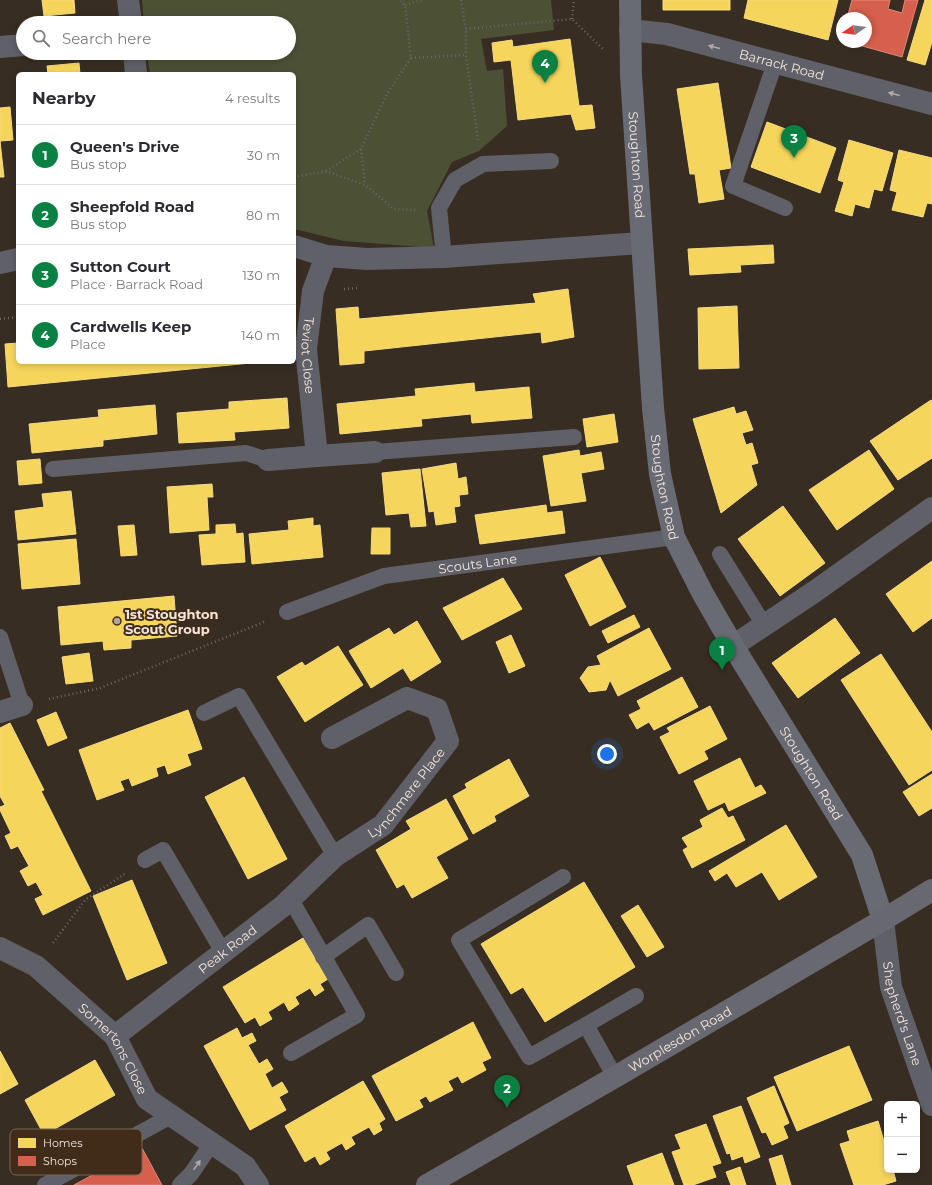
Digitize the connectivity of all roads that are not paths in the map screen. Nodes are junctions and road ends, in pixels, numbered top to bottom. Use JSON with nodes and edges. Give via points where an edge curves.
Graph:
{"nodes":[{"id":1,"x":128,"y":0,"type":"edge"},
{"id":2,"x":630,"y":0,"type":"edge"},
{"id":3,"x":130,"y":16,"type":"edge"},
{"id":4,"x":630,"y":30,"type":"junction"},
{"id":5,"x":16,"y":46,"type":"edge"},
{"id":6,"x":0,"y":48,"type":"edge"},
{"id":7,"x":135,"y":60,"type":"edge"},
{"id":8,"x":775,"y":63,"type":"junction"},
{"id":9,"x":136,"y":72,"type":"edge"},
{"id":10,"x":932,"y":104,"type":"edge"},
{"id":11,"x":551,"y":161,"type":"dead end"},
{"id":12,"x":785,"y":208,"type":"dead end"},
{"id":13,"x":641,"y":242,"type":"junction"},
{"id":14,"x":296,"y":247,"type":"edge"},
{"id":15,"x":326,"y":256,"type":"junction"},
{"id":16,"x":444,"y":257,"type":"junction"},
{"id":17,"x":16,"y":259,"type":"edge"},
{"id":18,"x":0,"y":263,"type":"edge"},
{"id":19,"x":574,"y":437,"type":"dead end"},
{"id":20,"x":375,"y":452,"type":"joint"},
{"id":21,"x":317,"y":456,"type":"junction"},
{"id":22,"x":268,"y":460,"type":"joint"},
{"id":23,"x":53,"y":469,"type":"dead end"},
{"id":24,"x":932,"y":508,"type":"edge"},
{"id":25,"x":674,"y":537,"type":"junction"},
{"id":26,"x":720,"y":554,"type":"dead end"},
{"id":27,"x":287,"y":612,"type":"road end"},
{"id":28,"x":764,"y":625,"type":"junction"},
{"id":29,"x":0,"y":637,"type":"edge"},
{"id":30,"x":733,"y":646,"type":"junction"},
{"id":31,"x":22,"y":705,"type":"joint"},
{"id":32,"x":0,"y":712,"type":"edge"},
{"id":33,"x":204,"y":713,"type":"dead end"},
{"id":34,"x":332,"y":738,"type":"dead end"},
{"id":35,"x":335,"y":856,"type":"junction"},
{"id":36,"x":145,"y":860,"type":"road end"},
{"id":37,"x":563,"y":877,"type":"dead end"},
{"id":38,"x":932,"y":890,"type":"edge"},
{"id":39,"x":290,"y":898,"type":"junction"},
{"id":40,"x":883,"y":920,"type":"junction"},
{"id":41,"x":0,"y":948,"type":"edge"},
{"id":42,"x":223,"y":952,"type":"junction"},
{"id":43,"x":323,"y":956,"type":"junction"},
{"id":44,"x":396,"y":973,"type":"dead end"},
{"id":45,"x":636,"y":996,"type":"dead end"},
{"id":46,"x":586,"y":1025,"type":"junction"},
{"id":47,"x":115,"y":1036,"type":"junction"},
{"id":48,"x":291,"y":1053,"type":"dead end"},
{"id":49,"x":615,"y":1077,"type":"junction"},
{"id":50,"x":932,"y":1105,"type":"edge"},
{"id":51,"x":171,"y":1116,"type":"junction"},
{"id":52,"x":142,"y":1132,"type":"edge"},
{"id":53,"x":212,"y":1144,"type":"junction"},
{"id":54,"x":63,"y":1175,"type":"edge"},
{"id":55,"x":430,"y":1184,"type":"edge"},
{"id":56,"x":45,"y":1185,"type":"edge"},
{"id":57,"x":180,"y":1185,"type":"edge"},
{"id":58,"x":258,"y":1185,"type":"edge"}],
"edges":[{"from":1,"to":3,"type":"street"},
{"from":2,"to":4,"type":"street","name":"Stoughton Road"},
{"from":8,"to":4,"type":"street","name":"Barrack Road","one_way":true,"via":[[667,34]]},
{"from":4,"to":13,"type":"street","name":"Stoughton Road"},
{"from":5,"to":6,"type":"street"},
{"from":7,"to":9,"type":"street"},
{"from":10,"to":8,"type":"street","name":"Barrack Road","one_way":true},
{"from":8,"to":12,"type":"lane","via":[[733,186]]},
{"from":11,"to":16,"type":"lane","via":[[483,164],[456,180],[440,208]]},
{"from":13,"to":16,"type":"street"},
{"from":13,"to":25,"type":"street","name":"Stoughton Road","via":[[653,415],[660,474]]},
{"from":14,"to":15,"type":"street"},
{"from":15,"to":16,"type":"street","via":[[367,259]]},
{"from":15,"to":21,"type":"street","name":"Teviot Close","via":[[313,291],[306,349]]},
{"from":17,"to":18,"type":"street"},
{"from":19,"to":20,"type":"lane"},
{"from":20,"to":21,"type":"street"},
{"from":21,"to":22,"type":"street"},
{"from":22,"to":23,"type":"lane","via":[[246,453]]},
{"from":24,"to":28,"type":"street"},
{"from":25,"to":27,"type":"lane","name":"Scouts Lane","via":[[384,576]]},
{"from":25,"to":30,"type":"street","name":"Stoughton Road"},
{"from":26,"to":28,"type":"lane"},
{"from":28,"to":30,"type":"street"},
{"from":29,"to":31,"type":"lane"},
{"from":30,"to":40,"type":"street","name":"Stoughton Road","via":[[862,855]]},
{"from":31,"to":32,"type":"street"},
{"from":33,"to":35,"type":"lane","via":[[239,696]]},
{"from":34,"to":35,"type":"street","name":"Lynchmere Place","via":[[407,698],[438,709],[448,741],[383,825]]},
{"from":35,"to":39,"type":"street","name":"Peak Road"},
{"from":36,"to":42,"type":"lane","via":[[163,850]]},
{"from":37,"to":46,"type":"lane","via":[[459,940],[529,1057]]},
{"from":38,"to":40,"type":"main road","name":"Worplesdon Road"},
{"from":39,"to":42,"type":"street","name":"Peak Road"},
{"from":39,"to":43,"type":"lane"},
{"from":40,"to":49,"type":"main road","name":"Worplesdon Road"},
{"from":40,"to":50,"type":"street","name":"Shepherd's Lane","via":[[891,987]]},
{"from":41,"to":47,"type":"street","name":"Somertons Close","via":[[36,966]]},
{"from":42,"to":47,"type":"street","name":"Peak Road"},
{"from":43,"to":44,"type":"lane","via":[[368,925]]},
{"from":43,"to":48,"type":"lane","via":[[357,1015]]},
{"from":45,"to":46,"type":"lane"},
{"from":46,"to":49,"type":"lane"},
{"from":47,"to":51,"type":"street","name":"Somertons Close","via":[[147,1099]]},
{"from":49,"to":55,"type":"main road","name":"Worplesdon Road"},
{"from":51,"to":52,"type":"lane"},
{"from":51,"to":53,"type":"street","name":"Somertons Close"},
{"from":57,"to":53,"type":"lane","one_way":true},
{"from":53,"to":58,"type":"street","name":"Somertons Close","via":[[245,1166]]},
{"from":54,"to":56,"type":"lane"}]}
